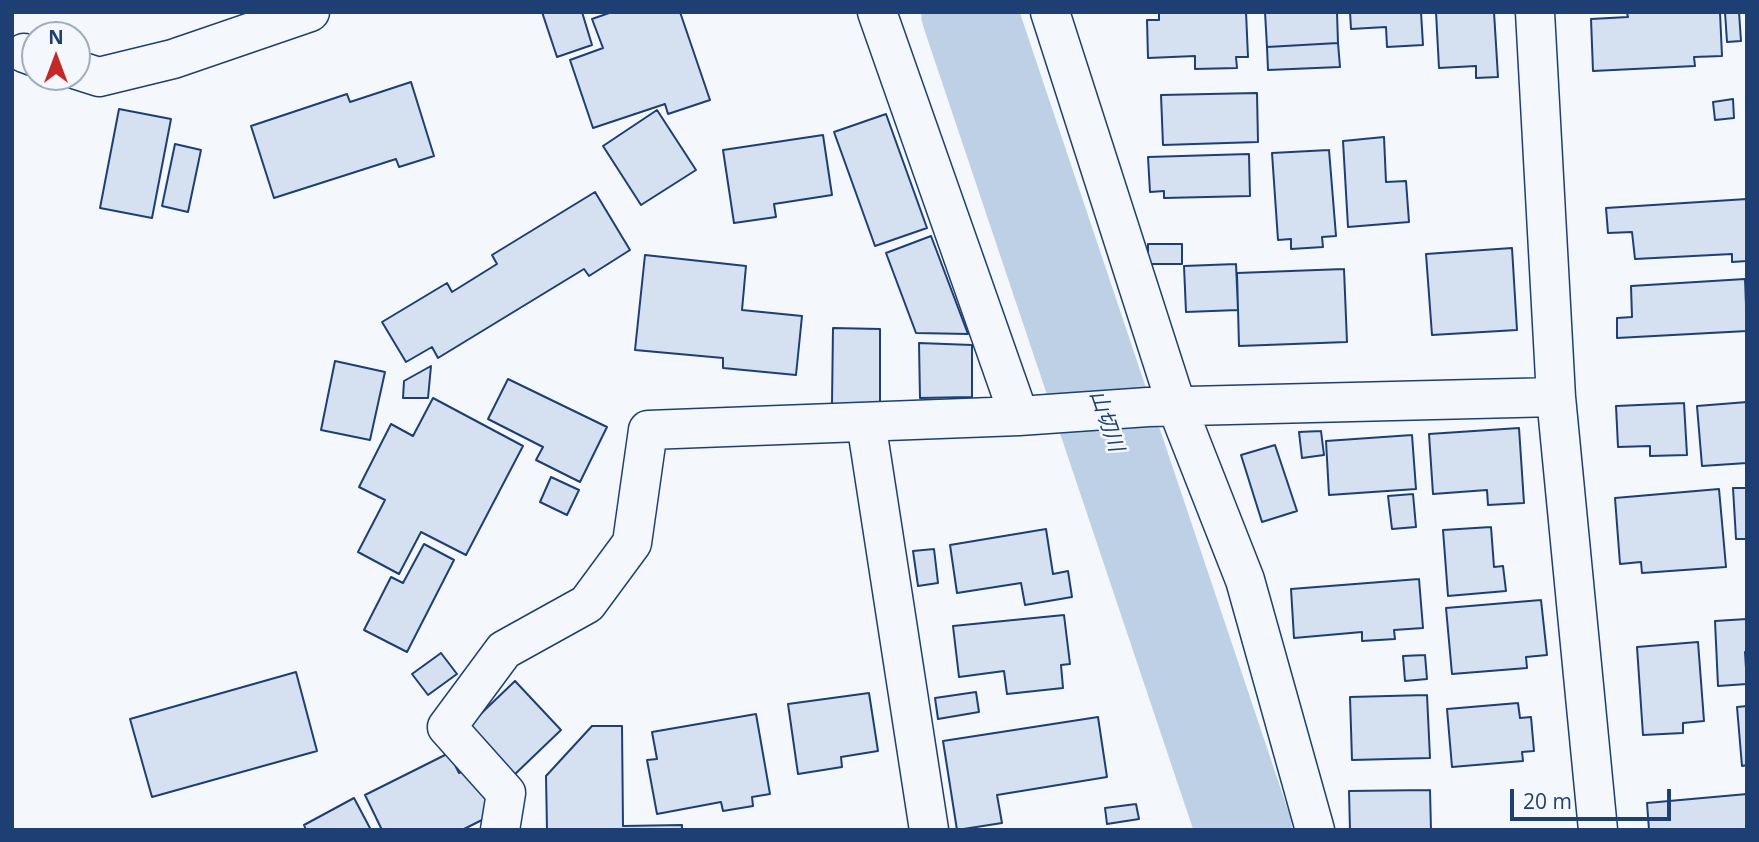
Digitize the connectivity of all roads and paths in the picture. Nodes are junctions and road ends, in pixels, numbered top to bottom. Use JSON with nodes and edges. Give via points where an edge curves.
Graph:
{"nodes":[{"id":1,"x":310,"y":12,"type":"edge"},
{"id":2,"x":877,"y":12,"type":"edge"},
{"id":3,"x":1050,"y":12,"type":"edge"},
{"id":4,"x":1535,"y":12,"type":"edge"},
{"id":5,"x":91,"y":74,"type":"edge"},
{"id":6,"x":1556,"y":397,"type":"junction"},
{"id":7,"x":1162,"y":407,"type":"junction"},
{"id":8,"x":1030,"y":415,"type":"junction"},
{"id":9,"x":866,"y":422,"type":"junction"},
{"id":10,"x":500,"y":830,"type":"edge"},
{"id":11,"x":929,"y":830,"type":"edge"},
{"id":12,"x":1315,"y":830,"type":"edge"},
{"id":13,"x":1598,"y":830,"type":"edge"}],
"edges":[{"from":1,"to":5,"type":"street","via":[[173,59],[99,77]]},
{"from":2,"to":8,"type":"street"},
{"from":3,"to":7,"type":"street"},
{"from":4,"to":6,"type":"street"},
{"from":6,"to":7,"type":"street"},
{"from":6,"to":13,"type":"street"},
{"from":7,"to":8,"type":"street"},
{"from":7,"to":12,"type":"street","via":[[1245,580]]},
{"from":8,"to":9,"type":"street"},
{"from":9,"to":10,"type":"street","via":[[648,430],[632,543],[587,604],[504,650],[447,727],[506,793]]},
{"from":9,"to":11,"type":"street"}]}
